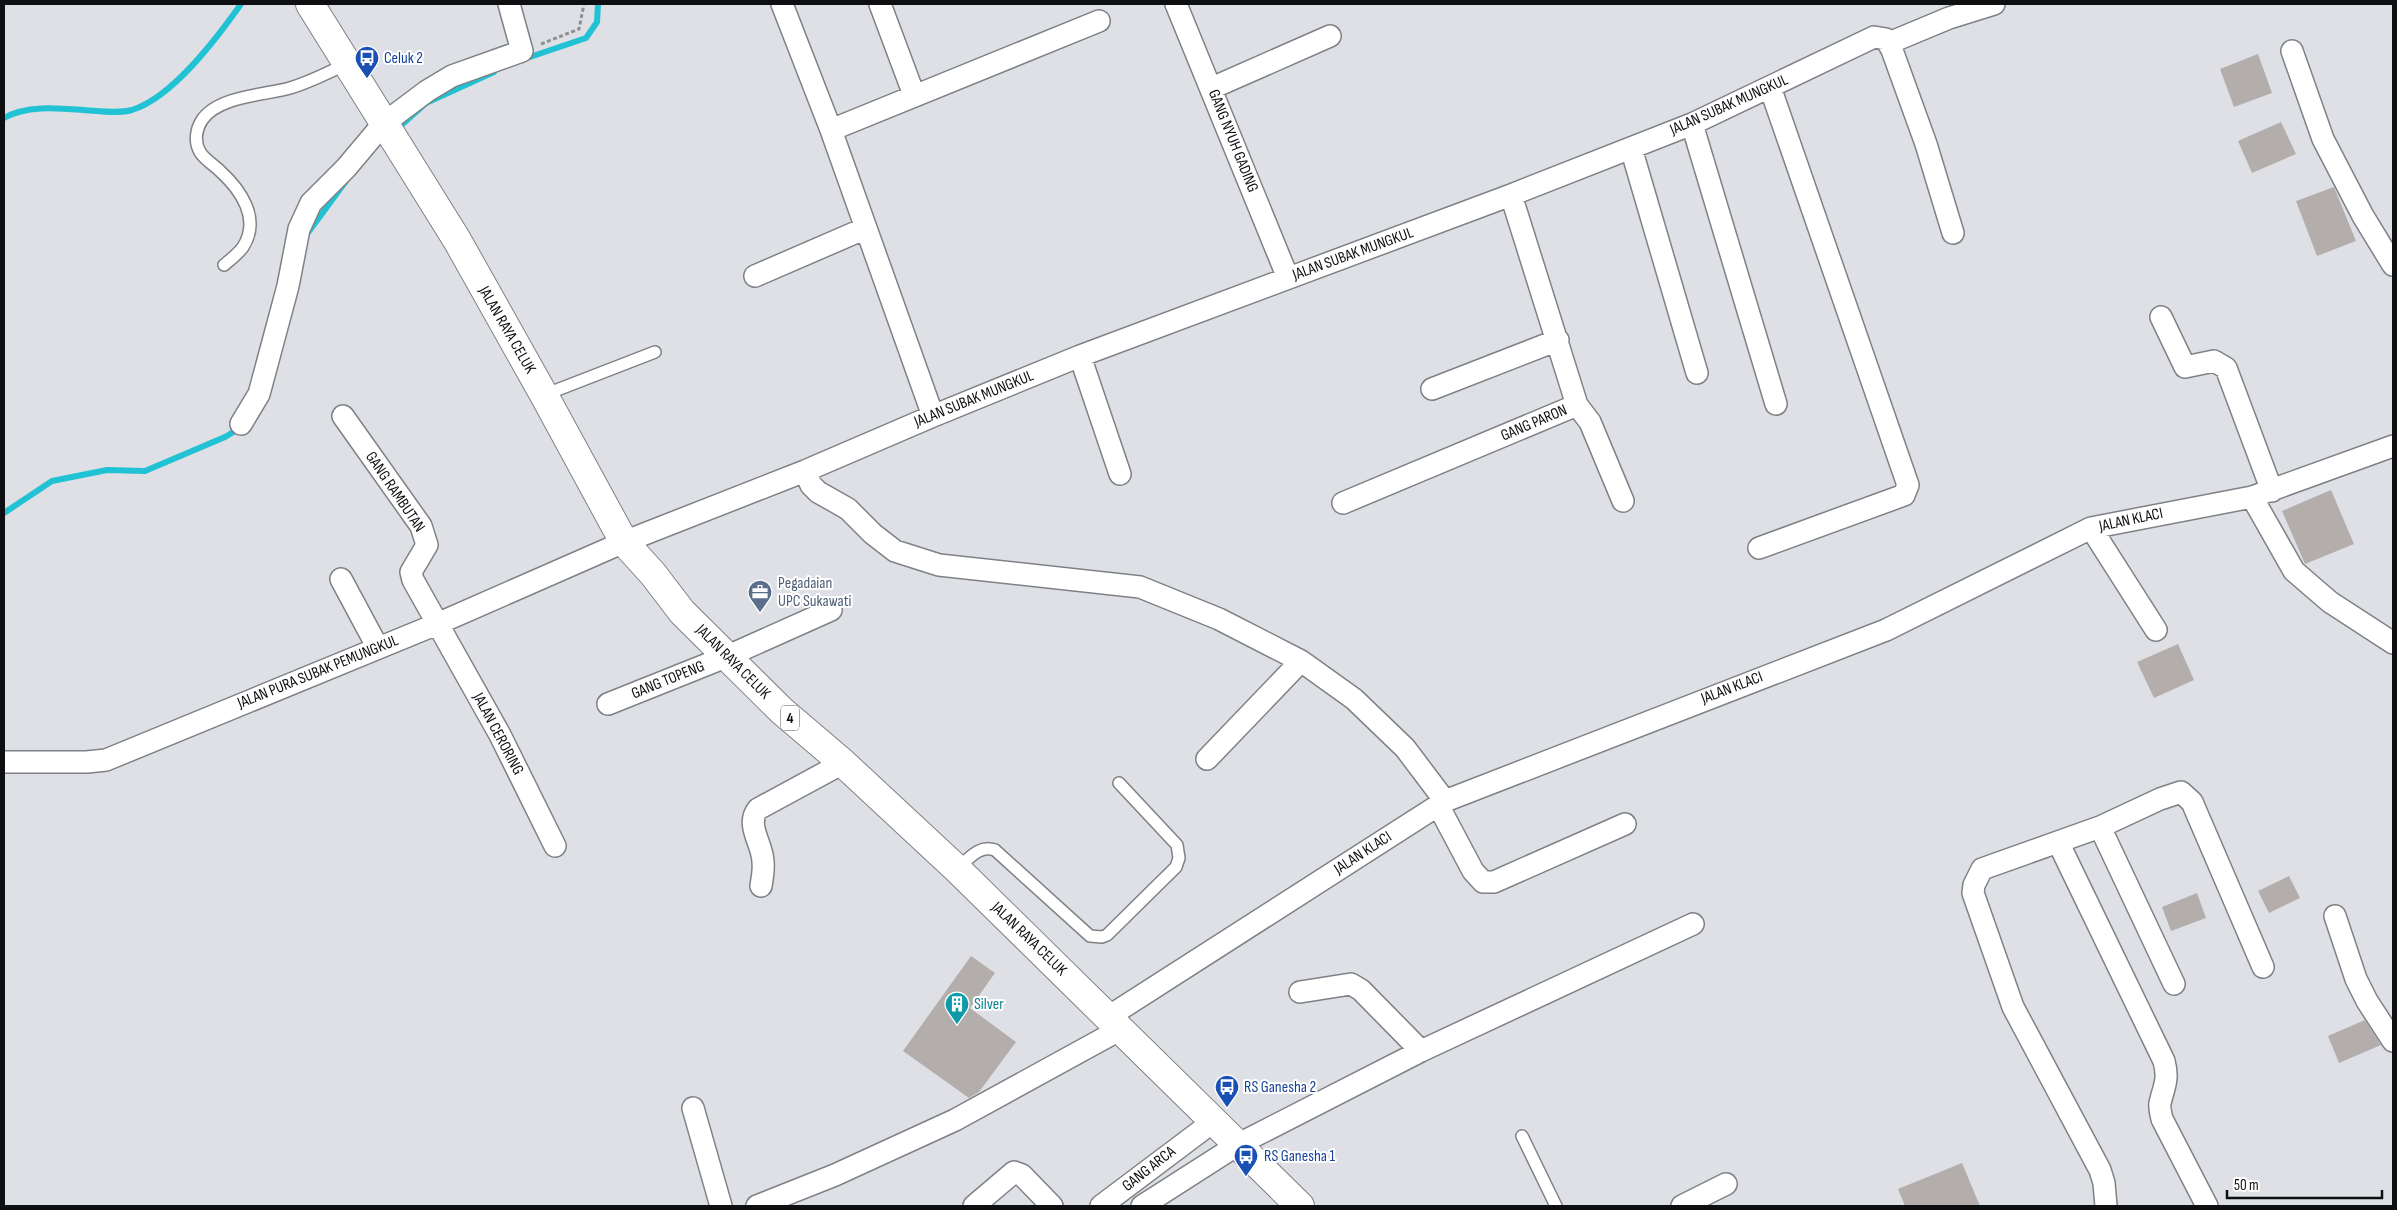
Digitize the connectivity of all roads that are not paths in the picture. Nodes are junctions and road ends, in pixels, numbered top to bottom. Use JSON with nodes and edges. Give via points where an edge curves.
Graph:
{"nodes":[{"id":1,"x":310,"y":4,"type":"edge"},
{"id":2,"x":508,"y":4,"type":"edge"},
{"id":3,"x":782,"y":4,"type":"edge"},
{"id":4,"x":880,"y":4,"type":"edge"},
{"id":5,"x":1176,"y":4,"type":"edge"},
{"id":6,"x":1994,"y":4,"type":"edge"},
{"id":7,"x":1099,"y":21,"type":"dead end"},
{"id":8,"x":1330,"y":36,"type":"dead end"},
{"id":9,"x":1889,"y":43,"type":"junction"},
{"id":10,"x":2292,"y":51,"type":"dead end"},
{"id":11,"x":346,"y":64,"type":"junction"},
{"id":12,"x":1770,"y":87,"type":"junction"},
{"id":13,"x":1212,"y":88,"type":"junction"},
{"id":14,"x":914,"y":94,"type":"junction"},
{"id":15,"x":1692,"y":124,"type":"junction"},
{"id":16,"x":831,"y":130,"type":"junction"},
{"id":17,"x":388,"y":131,"type":"junction"},
{"id":18,"x":1631,"y":148,"type":"junction"},
{"id":19,"x":1512,"y":195,"type":"junction"},
{"id":20,"x":866,"y":228,"type":"junction"},
{"id":21,"x":1953,"y":233,"type":"dead end"},
{"id":22,"x":2393,"y":265,"type":"edge"},
{"id":23,"x":224,"y":266,"type":"dead end"},
{"id":24,"x":755,"y":276,"type":"dead end"},
{"id":25,"x":1288,"y":278,"type":"junction"},
{"id":26,"x":2161,"y":317,"type":"dead end"},
{"id":27,"x":1558,"y":340,"type":"junction"},
{"id":28,"x":655,"y":352,"type":"dead end"},
{"id":29,"x":1080,"y":356,"type":"junction"},
{"id":30,"x":1697,"y":373,"type":"dead end"},
{"id":31,"x":1432,"y":388,"type":"dead end"},
{"id":32,"x":544,"y":395,"type":"junction"},
{"id":33,"x":1776,"y":404,"type":"dead end"},
{"id":34,"x":1577,"y":405,"type":"junction"},
{"id":35,"x":343,"y":416,"type":"dead end"},
{"id":36,"x":933,"y":416,"type":"junction"},
{"id":37,"x":241,"y":424,"type":"dead end"},
{"id":38,"x":2393,"y":446,"type":"edge"},
{"id":39,"x":805,"y":471,"type":"junction"},
{"id":40,"x":1120,"y":474,"type":"dead end"},
{"id":41,"x":2262,"y":494,"type":"junction"},
{"id":42,"x":1623,"y":501,"type":"dead end"},
{"id":43,"x":1342,"y":503,"type":"dead end"},
{"id":44,"x":2091,"y":528,"type":"junction"},
{"id":45,"x":624,"y":542,"type":"junction"},
{"id":46,"x":1759,"y":548,"type":"dead end"},
{"id":47,"x":340,"y":579,"type":"dead end"},
{"id":48,"x":831,"y":610,"type":"dead end"},
{"id":49,"x":437,"y":624,"type":"junction"},
{"id":50,"x":2156,"y":630,"type":"dead end"},
{"id":51,"x":2393,"y":643,"type":"edge"},
{"id":52,"x":378,"y":648,"type":"junction"},
{"id":53,"x":728,"y":656,"type":"junction"},
{"id":54,"x":1301,"y":661,"type":"junction"},
{"id":55,"x":608,"y":704,"type":"dead end"},
{"id":56,"x":1207,"y":759,"type":"dead end"},
{"id":57,"x":4,"y":762,"type":"edge"},
{"id":58,"x":843,"y":763,"type":"junction"},
{"id":59,"x":1119,"y":783,"type":"dead end"},
{"id":60,"x":1442,"y":803,"type":"junction"},
{"id":61,"x":1625,"y":824,"type":"dead end"},
{"id":62,"x":2100,"y":827,"type":"junction"},
{"id":63,"x":2058,"y":842,"type":"junction"},
{"id":64,"x":555,"y":846,"type":"dead end"},
{"id":65,"x":957,"y":870,"type":"junction"},
{"id":66,"x":761,"y":886,"type":"dead end"},
{"id":67,"x":2334,"y":916,"type":"dead end"},
{"id":68,"x":1693,"y":924,"type":"dead end"},
{"id":69,"x":2263,"y":967,"type":"dead end"},
{"id":70,"x":2174,"y":984,"type":"dead end"},
{"id":71,"x":1300,"y":992,"type":"dead end"},
{"id":72,"x":1114,"y":1023,"type":"junction"},
{"id":73,"x":2393,"y":1041,"type":"edge"},
{"id":74,"x":1421,"y":1051,"type":"junction"},
{"id":75,"x":692,"y":1108,"type":"dead end"},
{"id":76,"x":1206,"y":1126,"type":"junction"},
{"id":77,"x":1522,"y":1136,"type":"dead end"},
{"id":78,"x":1239,"y":1144,"type":"junction"},
{"id":79,"x":1726,"y":1184,"type":"dead end"},
{"id":80,"x":721,"y":1206,"type":"edge"},
{"id":81,"x":756,"y":1206,"type":"edge"},
{"id":82,"x":974,"y":1206,"type":"edge"},
{"id":83,"x":1052,"y":1206,"type":"edge"},
{"id":84,"x":1101,"y":1206,"type":"edge"},
{"id":85,"x":1142,"y":1206,"type":"edge"},
{"id":86,"x":1300,"y":1206,"type":"edge"},
{"id":87,"x":1556,"y":1206,"type":"edge"},
{"id":88,"x":1682,"y":1206,"type":"edge"},
{"id":89,"x":2106,"y":1206,"type":"edge"},
{"id":90,"x":2207,"y":1206,"type":"edge"}],
"edges":[{"from":1,"to":11,"type":"highway","name":"JALAN RAYA CELUK","number":"4"},
{"from":2,"to":17,"type":"street","via":[[522,50],[452,76],[427,91]]},
{"from":3,"to":16,"type":"street"},
{"from":4,"to":14,"type":"street"},
{"from":5,"to":13,"type":"street","name":"GANG NYUH GADING"},
{"from":6,"to":9,"type":"street","via":[[1949,18]]},
{"from":7,"to":14,"type":"street"},
{"from":8,"to":13,"type":"street"},
{"from":9,"to":12,"type":"street","name":"JALAN SUBAK MUNGKUL","via":[[1882,37],[1874,37]]},
{"from":9,"to":21,"type":"street","via":[[1926,144]]},
{"from":10,"to":22,"type":"street","via":[[2323,139]]},
{"from":11,"to":17,"type":"highway","name":"JALAN RAYA CELUK","number":"4"},
{"from":11,"to":23,"type":"lane","via":[[290,88],[223,104],[203,118],[196,134],[200,153],[231,181],[248,207],[250,231],[242,248]]},
{"from":12,"to":15,"type":"street","name":"JALAN SUBAK MUNGKUL"},
{"from":12,"to":46,"type":"street","via":[[1908,485],[1904,495]]},
{"from":13,"to":25,"type":"street","name":"GANG NYUH GADING"},
{"from":14,"to":16,"type":"street"},
{"from":15,"to":18,"type":"street","name":"JALAN SUBAK MUNGKUL"},
{"from":15,"to":33,"type":"street"},
{"from":16,"to":20,"type":"street"},
{"from":17,"to":32,"type":"highway","name":"JALAN RAYA CELUK","number":"4","via":[[457,240]]},
{"from":17,"to":37,"type":"street","via":[[311,202],[302,218],[288,286],[259,394]]},
{"from":18,"to":19,"type":"street","name":"JALAN SUBAK MUNGKUL"},
{"from":18,"to":30,"type":"street"},
{"from":19,"to":25,"type":"street","name":"JALAN SUBAK MUNGKUL"},
{"from":19,"to":27,"type":"street","name":"GANG PARON"},
{"from":20,"to":24,"type":"street"},
{"from":20,"to":36,"type":"street"},
{"from":25,"to":29,"type":"street","name":"JALAN SUBAK MUNGKUL"},
{"from":26,"to":41,"type":"street","via":[[2185,367],[2214,361],[2226,368]]},
{"from":27,"to":31,"type":"street"},
{"from":27,"to":34,"type":"street","name":"GANG PARON"},
{"from":28,"to":32,"type":"lane"},
{"from":29,"to":36,"type":"street","name":"JALAN SUBAK MUNGKUL"},
{"from":29,"to":40,"type":"street"},
{"from":32,"to":45,"type":"highway","name":"JALAN RAYA CELUK","number":"4"},
{"from":34,"to":42,"type":"street","via":[[1590,422]]},
{"from":34,"to":43,"type":"street","name":"GANG PARON"},
{"from":35,"to":49,"type":"street","name":"GANG RAMBUTAN","via":[[421,526],[427,545],[411,572],[412,580]]},
{"from":36,"to":39,"type":"street","name":"JALAN SUBAK MUNGKUL"},
{"from":38,"to":41,"type":"street","name":"JALAN KLACI"},
{"from":39,"to":45,"type":"street","name":"JALAN SUBAK MUNGKUL"},
{"from":39,"to":54,"type":"street","via":[[818,492],[848,509],[895,551],[939,565],[1140,587],[1219,619]]},
{"from":41,"to":44,"type":"street","name":"JALAN KLACI"},
{"from":41,"to":51,"type":"street","via":[[2294,571],[2330,602]]},
{"from":44,"to":50,"type":"street"},
{"from":44,"to":60,"type":"street","name":"JALAN KLACI","via":[[1886,630]]},
{"from":45,"to":49,"type":"street","name":"JALAN PURA SUBAK PEMUNGKUL"},
{"from":45,"to":53,"type":"highway","name":"JALAN RAYA CELUK","number":"4","via":[[682,612]]},
{"from":47,"to":52,"type":"street"},
{"from":48,"to":53,"type":"street","name":"GANG TOPENG"},
{"from":49,"to":52,"type":"street","name":"JALAN PURA SUBAK PEMUNGKUL"},
{"from":49,"to":64,"type":"street","name":"JALAN CERORING","via":[[500,735]]},
{"from":52,"to":57,"type":"street","name":"JALAN PURA SUBAK PEMUNGKUL","via":[[106,760]]},
{"from":53,"to":55,"type":"street","name":"GANG TOPENG"},
{"from":53,"to":58,"type":"highway","name":"JALAN RAYA CELUK","number":"4","via":[[782,711]]},
{"from":54,"to":56,"type":"street"},
{"from":54,"to":60,"type":"street","via":[[1354,699],[1405,748]]},
{"from":58,"to":65,"type":"highway","name":"JALAN RAYA CELUK","number":"4"},
{"from":58,"to":66,"type":"street","via":[[764,805],[754,814],[753,824],[763,862]]},
{"from":59,"to":65,"type":"lane","via":[[1177,845],[1179,858],[1176,867],[1107,935],[1090,936],[996,850],[984,848],[978,851]]},
{"from":60,"to":61,"type":"street","via":[[1473,871],[1483,882],[1494,882]]},
{"from":60,"to":72,"type":"street","name":"JALAN KLACI"},
{"from":62,"to":63,"type":"street"},
{"from":62,"to":69,"type":"street","via":[[2175,794],[2181,792],[2186,795],[2192,802]]},
{"from":62,"to":70,"type":"street"},
{"from":63,"to":89,"type":"street","via":[[1982,869],[1973,893],[2013,1007],[2100,1170]]},
{"from":63,"to":90,"type":"street","via":[[2164,1062],[2166,1088],[2159,1104],[2162,1119]]},
{"from":65,"to":72,"type":"highway","name":"JALAN RAYA CELUK","number":"4"},
{"from":67,"to":73,"type":"street","via":[[2356,979]]},
{"from":68,"to":74,"type":"street"},
{"from":71,"to":74,"type":"street","via":[[1351,984],[1361,990]]},
{"from":72,"to":76,"type":"highway","name":"JALAN RAYA CELUK","number":"4"},
{"from":72,"to":81,"type":"street","name":"JALAN KLACI","via":[[955,1120],[835,1175]]},
{"from":74,"to":78,"type":"street"},
{"from":75,"to":80,"type":"street"},
{"from":76,"to":78,"type":"highway","name":"JALAN RAYA CELUK","number":"4"},
{"from":76,"to":84,"type":"street","name":"GANG ARCA"},
{"from":77,"to":87,"type":"lane"},
{"from":78,"to":85,"type":"street"},
{"from":78,"to":86,"type":"highway","name":"JALAN RAYA CELUK","number":"4"},
{"from":79,"to":88,"type":"street"},
{"from":82,"to":83,"type":"street","via":[[1014,1172],[1022,1175]]}]}
